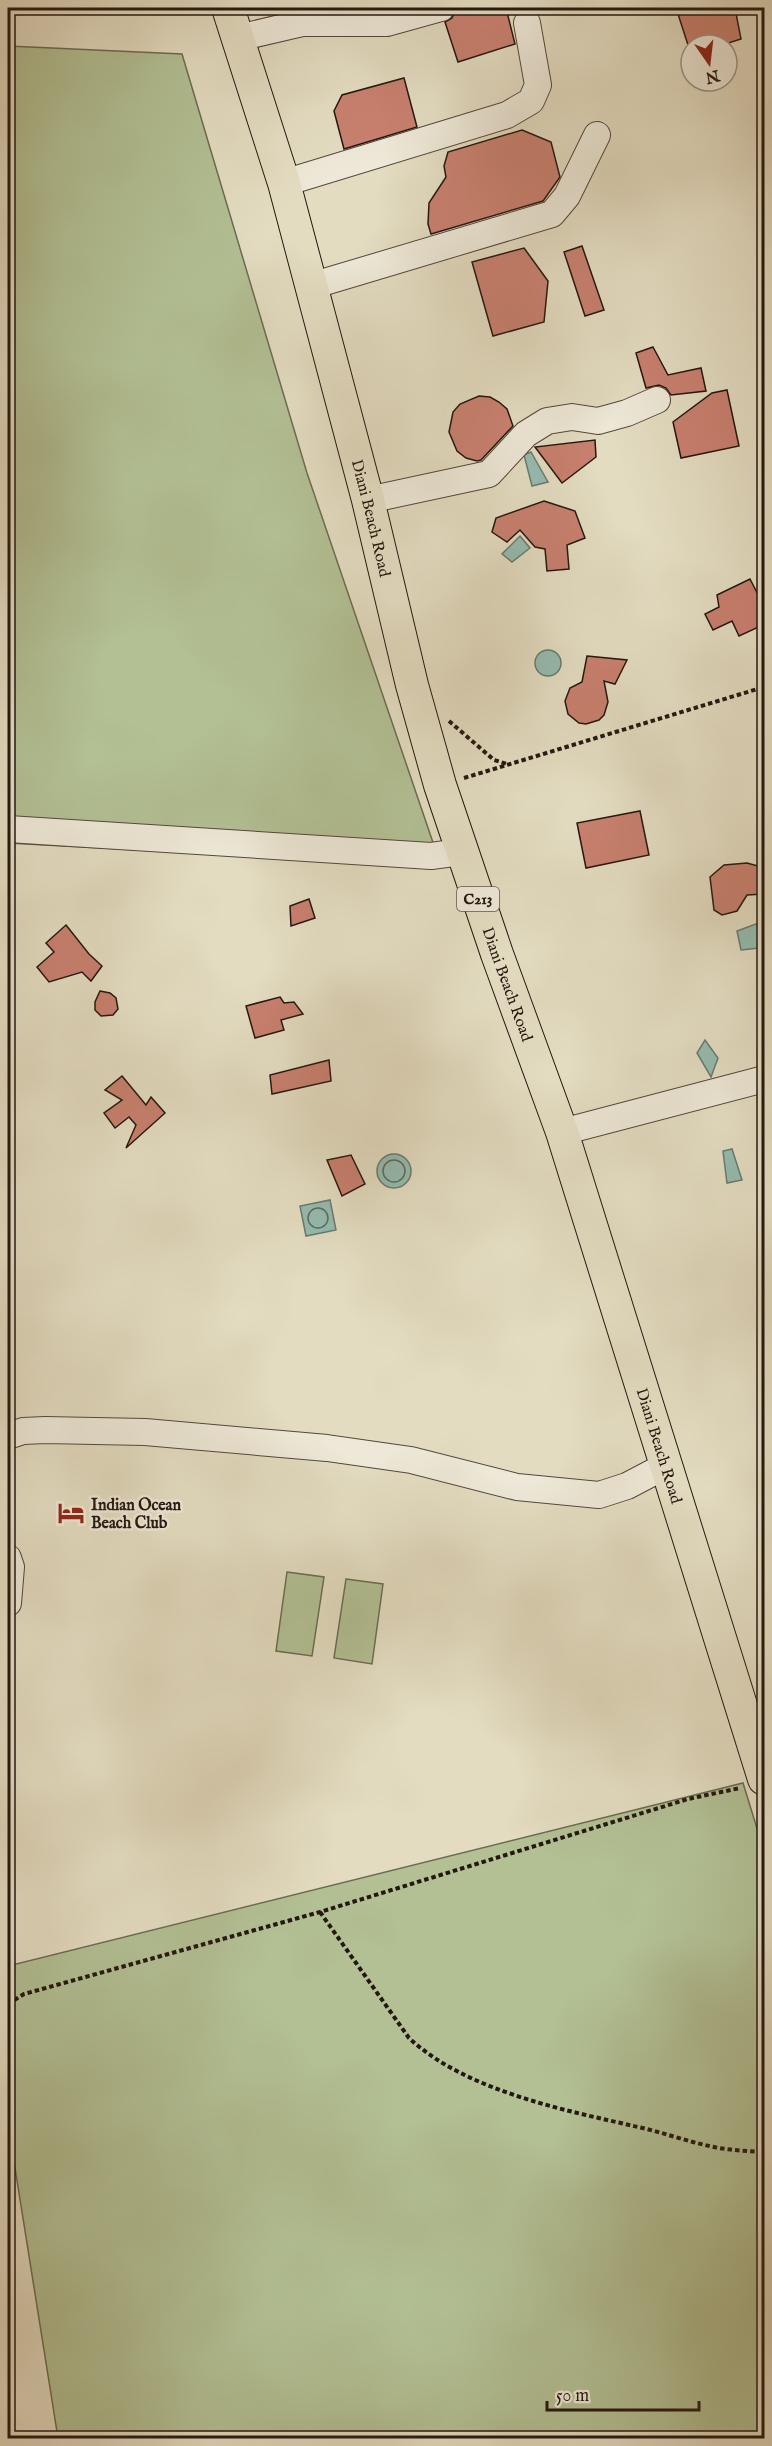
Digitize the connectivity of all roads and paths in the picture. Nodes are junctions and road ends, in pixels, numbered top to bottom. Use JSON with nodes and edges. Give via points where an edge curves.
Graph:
{"nodes":[{"id":1,"x":228,"y":8,"type":"edge"},
{"id":2,"x":441,"y":8,"type":"edge"},
{"id":3,"x":527,"y":23,"type":"dead end"},
{"id":4,"x":238,"y":38,"type":"junction"},
{"id":5,"x":597,"y":135,"type":"dead end"},
{"id":6,"x":284,"y":183,"type":"junction"},
{"id":7,"x":311,"y":286,"type":"junction"},
{"id":8,"x":657,"y":400,"type":"dead end"},
{"id":9,"x":368,"y":500,"type":"junction"},
{"id":10,"x":765,"y":687,"type":"edge"},
{"id":11,"x":443,"y":716,"type":"dead end"},
{"id":12,"x":508,"y":765,"type":"junction"},
{"id":13,"x":440,"y":785,"type":"junction"},
{"id":14,"x":8,"y":829,"type":"edge"},
{"id":15,"x":461,"y":852,"type":"junction"},
{"id":16,"x":765,"y":1079,"type":"edge"},
{"id":17,"x":562,"y":1132,"type":"junction"},
{"id":18,"x":8,"y":1436,"type":"edge"},
{"id":19,"x":667,"y":1465,"type":"junction"},
{"id":20,"x":8,"y":1558,"type":"edge"},
{"id":21,"x":8,"y":1603,"type":"edge"},
{"id":22,"x":754,"y":1784,"type":"edge"},
{"id":23,"x":320,"y":1912,"type":"junction"},
{"id":24,"x":8,"y":2004,"type":"edge"},
{"id":25,"x":765,"y":2152,"type":"edge"}],
"edges":[{"from":1,"to":4,"type":"main road","name":"Diani Beach Road","number":"C213"},
{"from":2,"to":4,"type":"street","via":[[387,23],[302,23]]},
{"from":3,"to":6,"type":"street","via":[[538,85],[531,101],[507,115]]},
{"from":4,"to":6,"type":"main road","name":"Diani Beach Road","number":"C213"},
{"from":5,"to":7,"type":"street","via":[[567,196],[552,214]]},
{"from":6,"to":7,"type":"main road","name":"Diani Beach Road","number":"C213"},
{"from":7,"to":9,"type":"main road","name":"Diani Beach Road","number":"C213"},
{"from":8,"to":9,"type":"street","via":[[598,421],[572,417],[547,421],[526,434],[489,474]]},
{"from":9,"to":13,"type":"main road","name":"Diani Beach Road","number":"C213","via":[[411,685]]},
{"from":10,"to":12,"type":"path"},
{"from":11,"to":12,"type":"path","via":[[494,760]]},
{"from":12,"to":13,"type":"path"},
{"from":13,"to":15,"type":"main road","name":"Diani Beach Road","number":"C213"},
{"from":14,"to":15,"type":"street","via":[[431,856]]},
{"from":15,"to":17,"type":"main road","name":"Diani Beach Road","number":"C213"},
{"from":16,"to":17,"type":"street"},
{"from":17,"to":19,"type":"main road","name":"Diani Beach Road","number":"C213"},
{"from":18,"to":19,"type":"street","via":[[23,1431],[145,1432],[327,1448],[411,1460],[517,1487],[599,1495],[627,1486]]},
{"from":19,"to":22,"type":"main road","name":"Diani Beach Road","number":"C213"},
{"from":20,"to":21,"type":"street"},
{"from":22,"to":23,"type":"path","via":[[688,1799]]},
{"from":23,"to":24,"type":"path","via":[[24,1994]]},
{"from":23,"to":25,"type":"path","via":[[409,2038],[427,2055],[512,2093],[575,2113],[708,2146]]}]}
